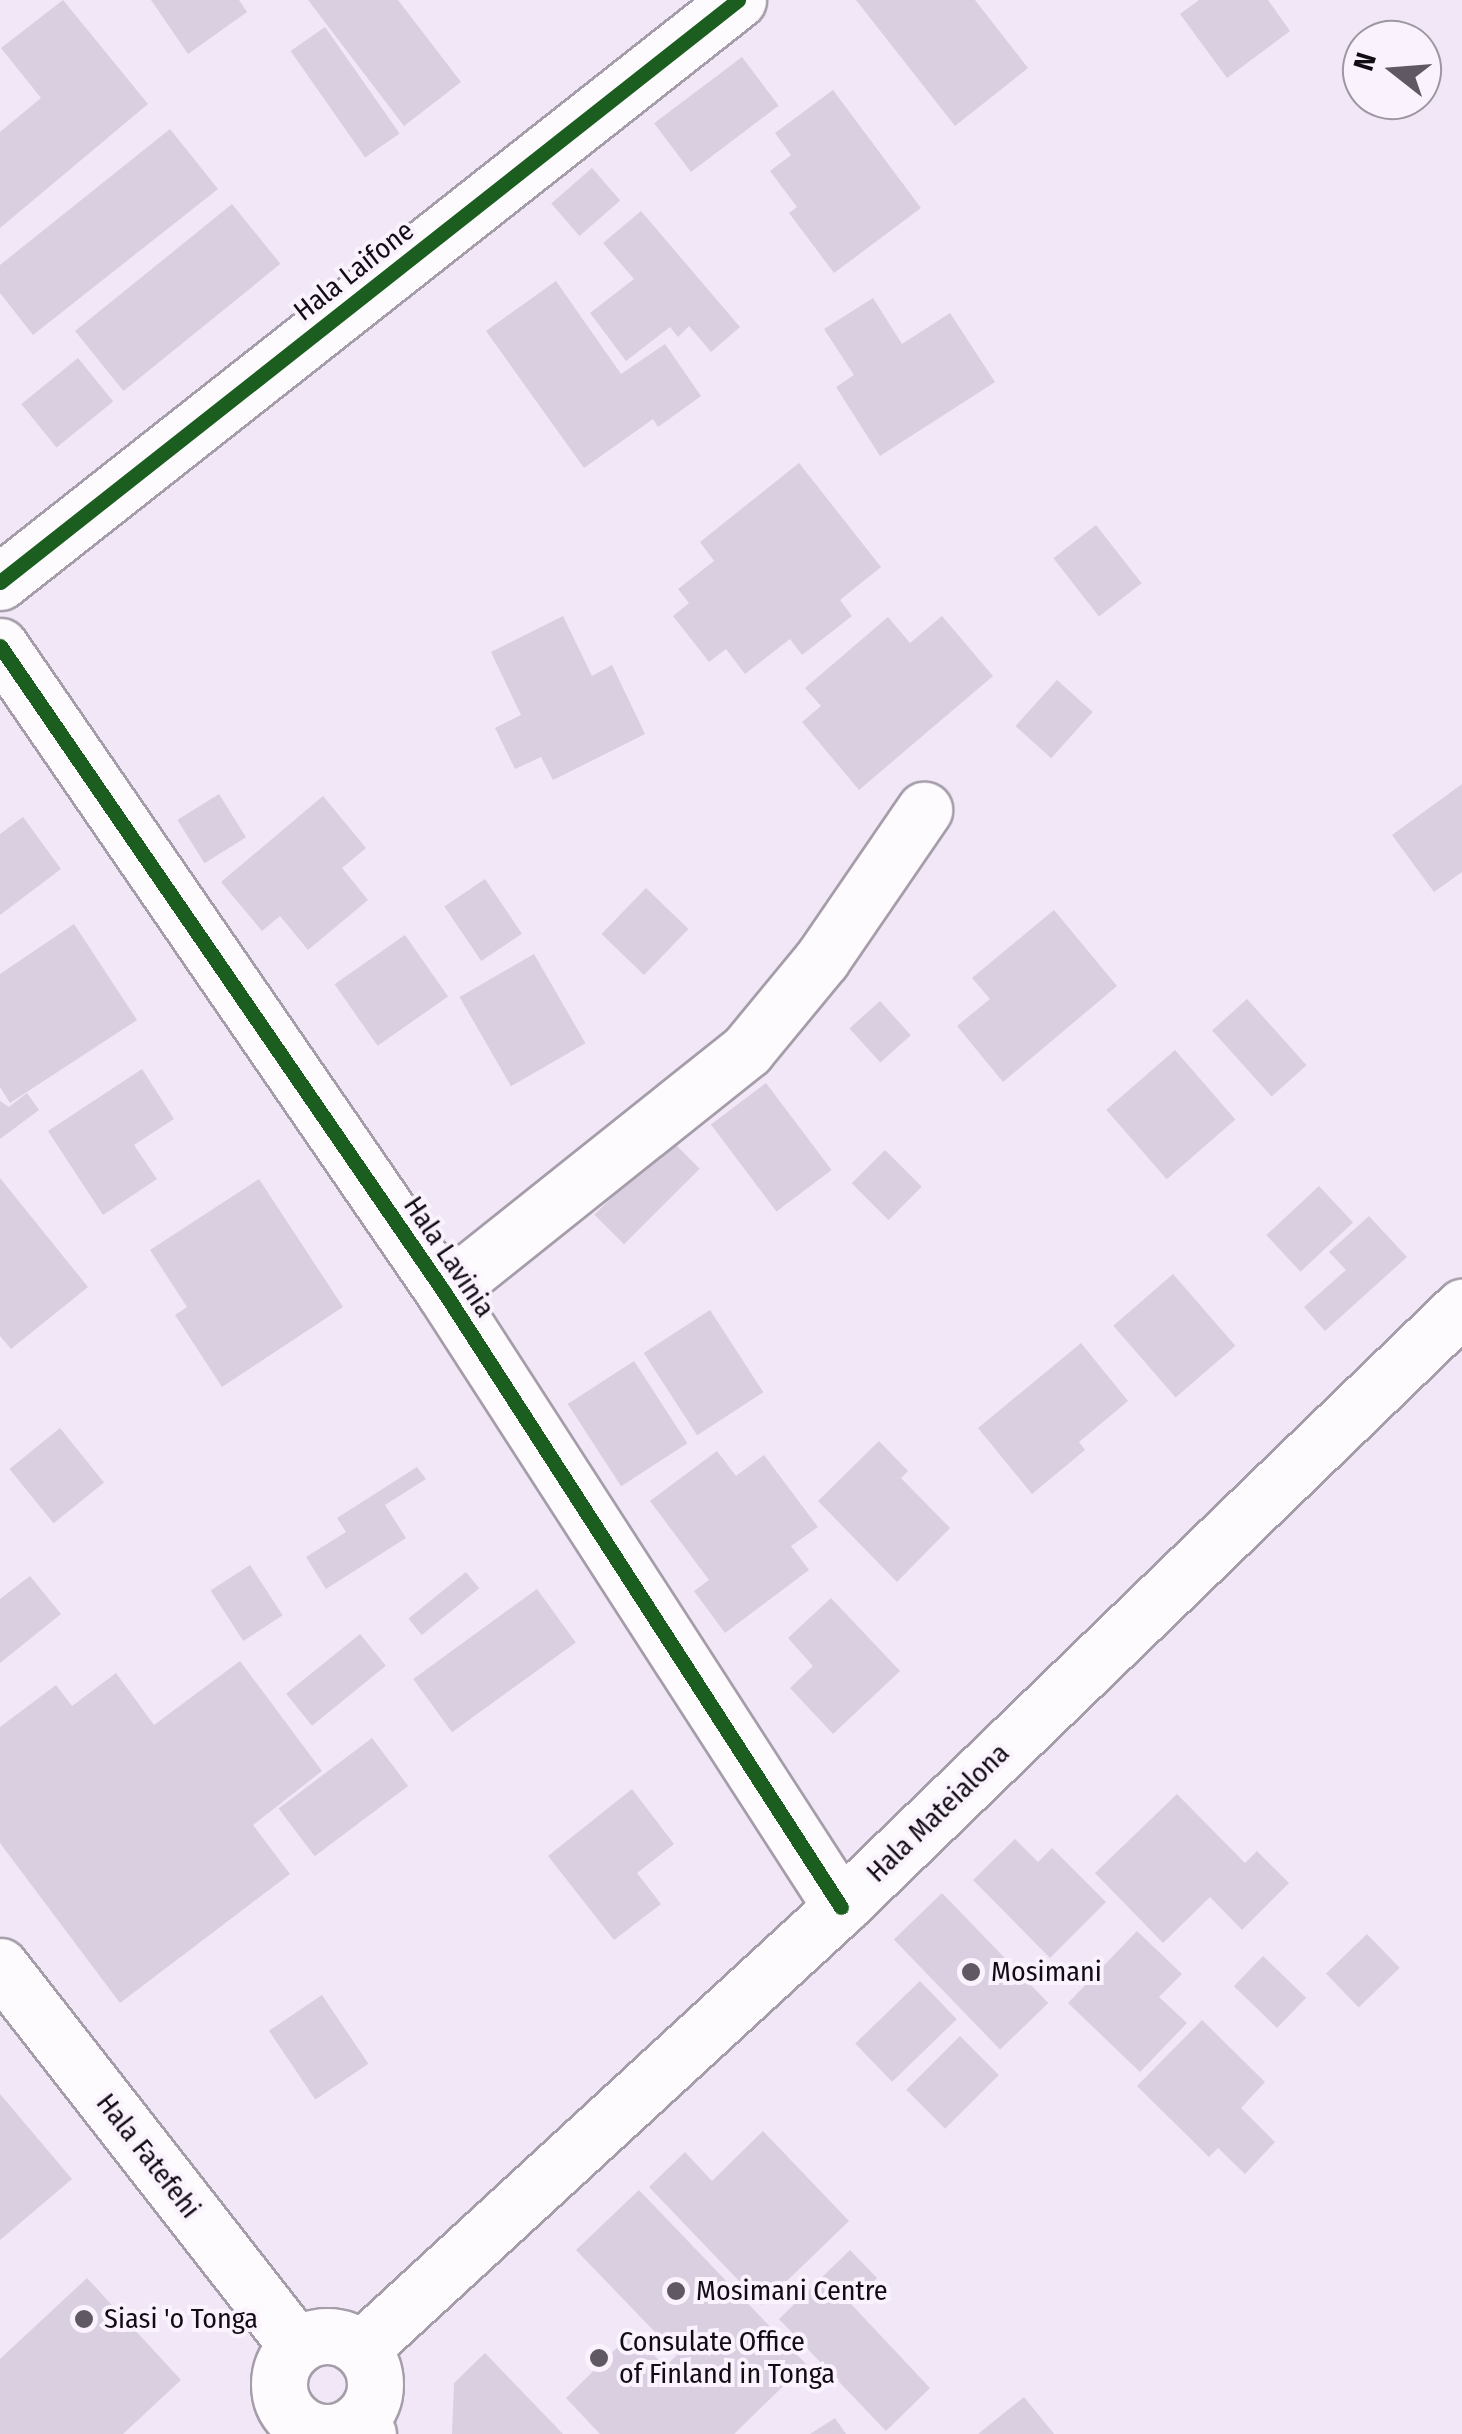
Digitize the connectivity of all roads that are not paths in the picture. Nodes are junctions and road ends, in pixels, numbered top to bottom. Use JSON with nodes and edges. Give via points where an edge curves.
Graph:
{"nodes":[{"id":1,"x":738,"y":0,"type":"edge"},
{"id":2,"x":0,"y":582,"type":"edge"},
{"id":3,"x":0,"y":646,"type":"edge"},
{"id":4,"x":924,"y":810,"type":"dead end"},
{"id":5,"x":444,"y":1292,"type":"junction"},
{"id":6,"x":1462,"y":1307,"type":"edge"},
{"id":7,"x":841,"y":1907,"type":"junction"},
{"id":8,"x":0,"y":1966,"type":"edge"},
{"id":9,"x":296,"y":2345,"type":"junction"},
{"id":10,"x":361,"y":2350,"type":"junction"},
{"id":11,"x":283,"y":2426,"type":"edge"},
{"id":12,"x":363,"y":2428,"type":"edge"}],
"edges":[{"from":1,"to":2,"type":"street","name":"Hala Laifone"},
{"from":3,"to":5,"type":"street","name":"Hala Lavinia"},
{"from":4,"to":5,"type":"street","via":[[822,959],[747,1050]]},
{"from":5,"to":7,"type":"street","name":"Hala Lavinia"},
{"from":6,"to":7,"type":"street","name":"Hala Mateialona"},
{"from":7,"to":10,"type":"street","name":"Hala Mateialona"},
{"from":8,"to":9,"type":"street","name":"Hala Fatefehi"},
{"from":9,"to":10,"type":"street","via":[[330,2335]]},
{"from":9,"to":11,"type":"street","via":[[278,2380]]},
{"from":10,"to":12,"type":"street","via":[[376,2385]]},
{"from":11,"to":12,"type":"street","via":[[325,2433]]}]}
